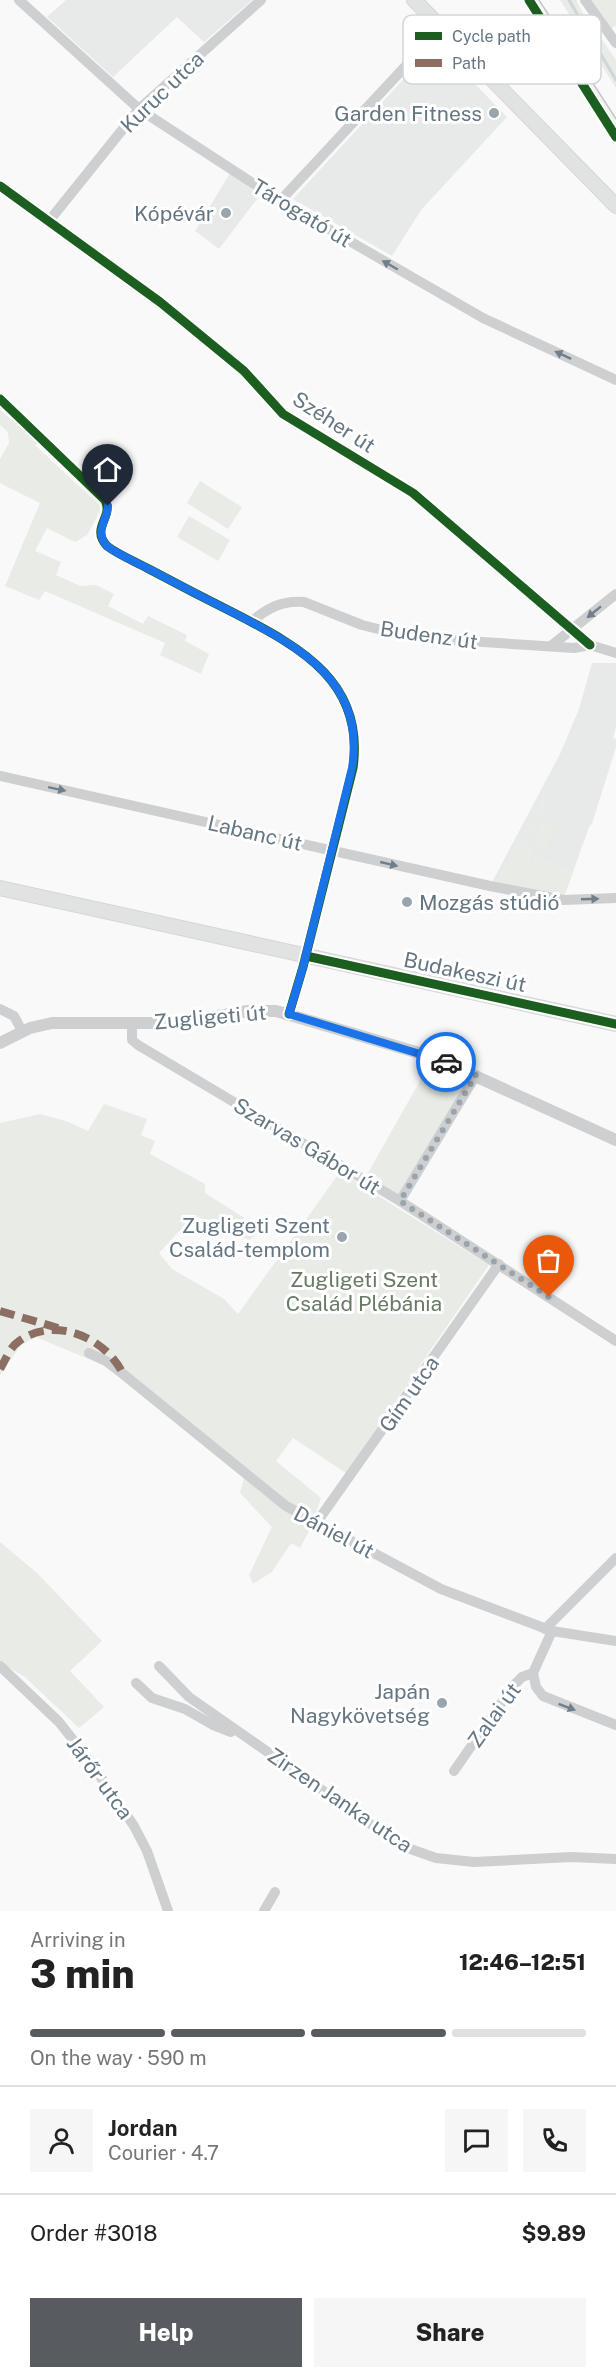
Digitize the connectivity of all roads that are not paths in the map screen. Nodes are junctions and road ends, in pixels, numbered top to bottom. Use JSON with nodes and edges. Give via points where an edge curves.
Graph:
{"nodes":[{"id":1,"x":19,"y":0,"type":"edge"},
{"id":2,"x":261,"y":0,"type":"edge"},
{"id":3,"x":414,"y":0,"type":"edge"},
{"id":4,"x":529,"y":0,"type":"edge"},
{"id":5,"x":585,"y":0,"type":"edge"},
{"id":6,"x":428,"y":15,"type":"edge"},
{"id":7,"x":539,"y":15,"type":"edge"},
{"id":8,"x":597,"y":15,"type":"edge"},
{"id":9,"x":601,"y":20,"type":"edge"},
{"id":10,"x":614,"y":36,"type":"edge"},
{"id":11,"x":403,"y":69,"type":"edge"},
{"id":12,"x":496,"y":84,"type":"edge"},
{"id":13,"x":582,"y":84,"type":"edge"},
{"id":14,"x":139,"y":109,"type":"junction"},
{"id":15,"x":616,"y":137,"type":"edge"},
{"id":16,"x":0,"y":186,"type":"edge"},
{"id":17,"x":280,"y":201,"type":"junction"},
{"id":18,"x":616,"y":206,"type":"edge"},
{"id":19,"x":49,"y":221,"type":"junction"},
{"id":20,"x":616,"y":380,"type":"edge"},
{"id":21,"x":0,"y":399,"type":"edge"},
{"id":22,"x":616,"y":594,"type":"edge"},
{"id":23,"x":251,"y":622,"type":"junction"},
{"id":24,"x":572,"y":630,"type":"junction"},
{"id":25,"x":590,"y":645,"type":"junction"},
{"id":26,"x":551,"y":646,"type":"junction"},
{"id":27,"x":616,"y":653,"type":"edge"},
{"id":28,"x":0,"y":776,"type":"edge"},
{"id":29,"x":332,"y":851,"type":"junction"},
{"id":30,"x":0,"y":888,"type":"edge"},
{"id":31,"x":616,"y":898,"type":"edge"},
{"id":32,"x":306,"y":956,"type":"junction"},
{"id":33,"x":0,"y":1009,"type":"edge"},
{"id":34,"x":289,"y":1014,"type":"junction"},
{"id":35,"x":132,"y":1023,"type":"junction"},
{"id":36,"x":616,"y":1024,"type":"edge"},
{"id":37,"x":22,"y":1031,"type":"junction"},
{"id":38,"x":0,"y":1043,"type":"edge"},
{"id":39,"x":476,"y":1075,"type":"junction"},
{"id":40,"x":616,"y":1140,"type":"edge"},
{"id":41,"x":400,"y":1201,"type":"junction"},
{"id":42,"x":499,"y":1264,"type":"junction"},
{"id":43,"x":616,"y":1341,"type":"edge"},
{"id":44,"x":89,"y":1353,"type":"dead end"},
{"id":45,"x":317,"y":1522,"type":"junction"},
{"id":46,"x":616,"y":1558,"type":"edge"},
{"id":47,"x":548,"y":1630,"type":"junction"},
{"id":48,"x":616,"y":1641,"type":"edge"},
{"id":49,"x":0,"y":1666,"type":"edge"},
{"id":50,"x":159,"y":1666,"type":"dead end"},
{"id":51,"x":533,"y":1673,"type":"junction"},
{"id":52,"x":136,"y":1683,"type":"dead end"},
{"id":53,"x":616,"y":1725,"type":"edge"},
{"id":54,"x":245,"y":1737,"type":"junction"},
{"id":55,"x":454,"y":1771,"type":"dead end"},
{"id":56,"x":616,"y":1859,"type":"edge"},
{"id":57,"x":275,"y":1892,"type":"dead end"},
{"id":58,"x":168,"y":1911,"type":"edge"},
{"id":59,"x":264,"y":1911,"type":"edge"}],
"edges":[{"from":1,"to":14,"type":"street","name":"Tárogató út"},
{"from":2,"to":14,"type":"street","name":"Kuruc utca"},
{"from":3,"to":6,"type":"main road"},
{"from":4,"to":7,"type":"street"},
{"from":5,"to":8,"type":"street"},
{"from":9,"to":10,"type":"street"},
{"from":11,"to":17,"type":"street"},
{"from":12,"to":18,"type":"main road"},
{"from":13,"to":15,"type":"street"},
{"from":14,"to":17,"type":"street","name":"Tárogató út"},
{"from":14,"to":19,"type":"street","name":"Kuruc utca"},
{"from":16,"to":19,"type":"street","name":"Széher út"},
{"from":20,"to":17,"type":"street","name":"Tárogató út","one_way":true,"via":[[483,318]]},
{"from":19,"to":24,"type":"street","name":"Széher út","via":[[160,302],[244,371],[283,414],[413,493]]},
{"from":21,"to":23,"type":"street","via":[[105,500],[108,509],[100,532],[107,546]]},
{"from":22,"to":24,"type":"street","one_way":true},
{"from":23,"to":26,"type":"street","name":"Budenz út","via":[[274,606],[295,601],[402,635]]},
{"from":23,"to":29,"type":"street","via":[[299,650],[326,672],[343,696],[355,750]]},
{"from":24,"to":25,"type":"street","name":"Széher út"},
{"from":24,"to":26,"type":"street"},
{"from":25,"to":26,"type":"street","name":"Budenz út"},
{"from":25,"to":27,"type":"street","name":"Budenz út"},
{"from":28,"to":29,"type":"street","name":"Labanc út","one_way":true},
{"from":29,"to":31,"type":"street","name":"Labanc út","one_way":true,"via":[[563,900]]},
{"from":29,"to":32,"type":"street"},
{"from":30,"to":32,"type":"main road","name":"Budakeszi út"},
{"from":32,"to":34,"type":"street"},
{"from":32,"to":36,"type":"main road","name":"Budakeszi út"},
{"from":33,"to":37,"type":"street","via":[[14,1016]]},
{"from":34,"to":35,"type":"street","name":"Zugligeti út","via":[[263,1010],[188,1021]]},
{"from":34,"to":39,"type":"street","name":"Zugligeti út","via":[[433,1057]]},
{"from":35,"to":37,"type":"street","name":"Zugligeti út","via":[[52,1023]]},
{"from":35,"to":41,"type":"street","name":"Szarvas Gábor út","via":[[132,1040],[138,1045]]},
{"from":37,"to":38,"type":"street","name":"Zugligeti út"},
{"from":39,"to":40,"type":"street","name":"Zugligeti út"},
{"from":39,"to":41,"type":"street"},
{"from":41,"to":42,"type":"street","name":"Szarvas Gábor út"},
{"from":42,"to":43,"type":"street","name":"Szarvas Gábor út"},
{"from":42,"to":45,"type":"street","name":"Gím utca"},
{"from":44,"to":45,"type":"street","name":"Dániel út","via":[[123,1374],[279,1501]]},
{"from":45,"to":47,"type":"street","name":"Dániel út","via":[[441,1589]]},
{"from":46,"to":47,"type":"street","name":"Zalai út"},
{"from":47,"to":48,"type":"street","name":"Dániel út"},
{"from":47,"to":51,"type":"street","name":"Zalai út"},
{"from":49,"to":58,"type":"street","name":"Járőr utca","via":[[59,1722],[89,1760],[147,1851]]},
{"from":50,"to":54,"type":"street","name":"Zirzen Janka utca","via":[[189,1697]]},
{"from":51,"to":53,"type":"street","one_way":true,"via":[[543,1696]]},
{"from":51,"to":55,"type":"street","name":"Zalai út","via":[[513,1686]]},
{"from":52,"to":54,"type":"street","name":"Zirzen Janka utca","via":[[152,1698]]},
{"from":54,"to":56,"type":"street","name":"Zirzen Janka utca","via":[[402,1846],[436,1858],[474,1862]]},
{"from":57,"to":59,"type":"street"}]}
